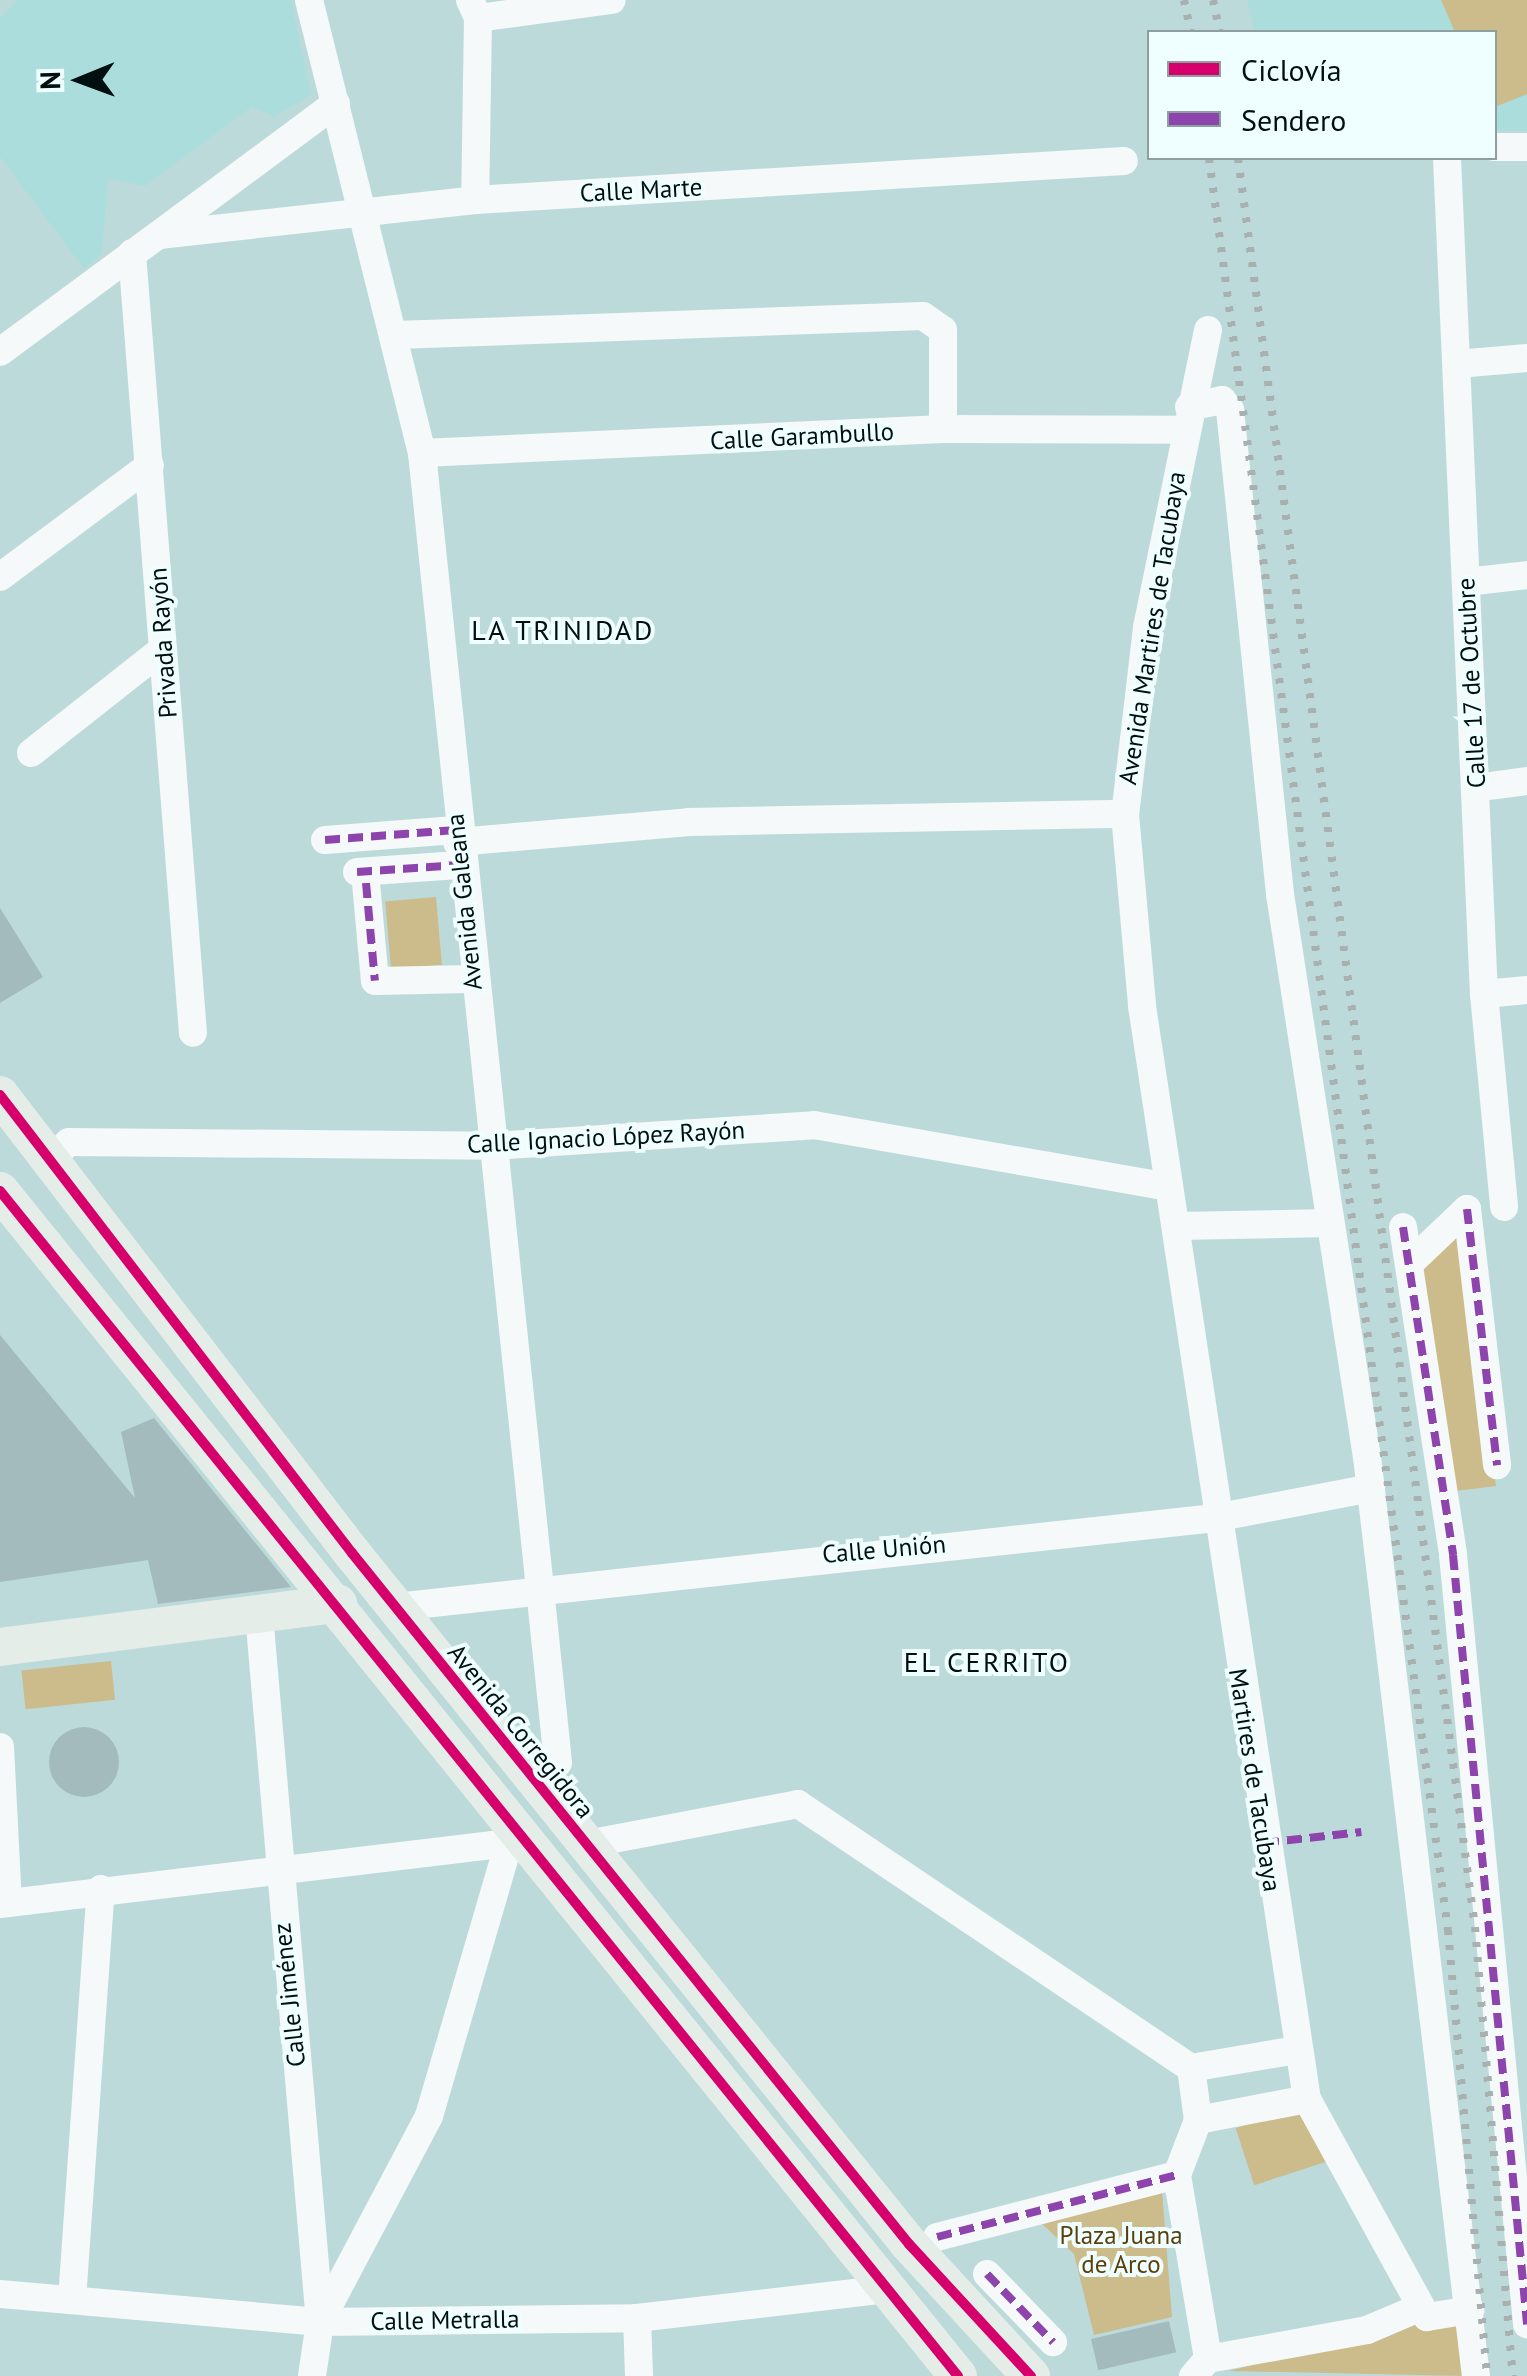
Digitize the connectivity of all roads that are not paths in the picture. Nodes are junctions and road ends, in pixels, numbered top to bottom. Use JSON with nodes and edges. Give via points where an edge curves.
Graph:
{"nodes":[{"id":1,"x":309,"y":0,"type":"edge"},
{"id":2,"x":612,"y":0,"type":"edge"},
{"id":3,"x":474,"y":9,"type":"edge"},
{"id":4,"x":336,"y":103,"type":"junction"},
{"id":5,"x":1497,"y":147,"type":"edge"},
{"id":6,"x":1527,"y":147,"type":"edge"},
{"id":7,"x":1448,"y":160,"type":"edge"},
{"id":8,"x":1124,"y":161,"type":"dead end"},
{"id":9,"x":474,"y":200,"type":"junction"},
{"id":10,"x":368,"y":212,"type":"junction"},
{"id":11,"x":160,"y":236,"type":"junction"},
{"id":12,"x":132,"y":253,"type":"junction"},
{"id":13,"x":1208,"y":330,"type":"dead end"},
{"id":14,"x":396,"y":334,"type":"junction"},
{"id":15,"x":0,"y":352,"type":"edge"},
{"id":16,"x":1527,"y":358,"type":"edge"},
{"id":17,"x":1456,"y":364,"type":"junction"},
{"id":18,"x":1186,"y":419,"type":"junction"},
{"id":19,"x":943,"y":430,"type":"junction"},
{"id":20,"x":422,"y":453,"type":"junction"},
{"id":21,"x":150,"y":465,"type":"junction"},
{"id":22,"x":1527,"y":575,"type":"edge"},
{"id":23,"x":0,"y":577,"type":"edge"},
{"id":24,"x":1466,"y":582,"type":"junction"},
{"id":25,"x":164,"y":648,"type":"junction"},
{"id":26,"x":31,"y":753,"type":"dead end"},
{"id":27,"x":1527,"y":782,"type":"edge"},
{"id":28,"x":1476,"y":788,"type":"junction"},
{"id":29,"x":1125,"y":814,"type":"junction"},
{"id":30,"x":325,"y":840,"type":"dead end"},
{"id":31,"x":458,"y":846,"type":"junction"},
{"id":32,"x":471,"y":979,"type":"junction"},
{"id":33,"x":1527,"y":990,"type":"edge"},
{"id":34,"x":1484,"y":994,"type":"junction"},
{"id":35,"x":192,"y":1034,"type":"dead end"},
{"id":36,"x":0,"y":1095,"type":"edge"},
{"id":37,"x":493,"y":1146,"type":"junction"},
{"id":38,"x":47,"y":1163,"type":"junction"},
{"id":39,"x":1168,"y":1188,"type":"junction"},
{"id":40,"x":0,"y":1192,"type":"edge"},
{"id":41,"x":1516,"y":1207,"type":"edge"},
{"id":42,"x":1466,"y":1208,"type":"junction"},
{"id":43,"x":1330,"y":1223,"type":"junction"},
{"id":44,"x":1176,"y":1226,"type":"junction"},
{"id":45,"x":1403,"y":1227,"type":"dead end"},
{"id":46,"x":1408,"y":1264,"type":"junction"},
{"id":47,"x":1498,"y":1465,"type":"dead end"},
{"id":48,"x":1371,"y":1488,"type":"junction"},
{"id":49,"x":1215,"y":1518,"type":"junction"},
{"id":50,"x":540,"y":1595,"type":"junction"},
{"id":51,"x":338,"y":1604,"type":"junction"},
{"id":52,"x":396,"y":1607,"type":"junction"},
{"id":53,"x":258,"y":1614,"type":"junction"},
{"id":54,"x":0,"y":1647,"type":"edge"},
{"id":55,"x":0,"y":1747,"type":"edge"},
{"id":56,"x":558,"y":1763,"type":"dead end"},
{"id":57,"x":514,"y":1838,"type":"junction"},
{"id":58,"x":587,"y":1844,"type":"junction"},
{"id":59,"x":276,"y":1866,"type":"junction"},
{"id":60,"x":101,"y":1889,"type":"junction"},
{"id":61,"x":4,"y":1903,"type":"edge"},
{"id":62,"x":1516,"y":2028,"type":"edge"},
{"id":63,"x":1296,"y":2050,"type":"junction"},
{"id":64,"x":1191,"y":2068,"type":"junction"},
{"id":65,"x":1307,"y":2099,"type":"junction"},
{"id":66,"x":1198,"y":2120,"type":"junction"},
{"id":67,"x":1177,"y":2175,"type":"junction"},
{"id":68,"x":929,"y":2242,"type":"junction"},
{"id":69,"x":987,"y":2274,"type":"dead end"},
{"id":70,"x":888,"y":2289,"type":"junction"},
{"id":71,"x":0,"y":2294,"type":"edge"},
{"id":72,"x":72,"y":2300,"type":"junction"},
{"id":73,"x":1526,"y":2301,"type":"edge"},
{"id":74,"x":1419,"y":2308,"type":"junction"},
{"id":75,"x":1470,"y":2310,"type":"junction"},
{"id":76,"x":636,"y":2318,"type":"junction"},
{"id":77,"x":320,"y":2322,"type":"junction"},
{"id":78,"x":1054,"y":2342,"type":"dead end"},
{"id":79,"x":1201,"y":2368,"type":"edge"},
{"id":80,"x":1018,"y":2369,"type":"edge"},
{"id":81,"x":312,"y":2376,"type":"edge"},
{"id":82,"x":639,"y":2376,"type":"edge"},
{"id":83,"x":958,"y":2376,"type":"edge"},
{"id":84,"x":1476,"y":2376,"type":"edge"}],
"edges":[{"from":1,"to":4,"type":"street","name":"Avenida Galeana"},
{"from":2,"to":3,"type":"street"},
{"from":3,"to":9,"type":"street"},
{"from":4,"to":10,"type":"street","name":"Avenida Galeana"},
{"from":4,"to":11,"type":"street","name":"Calle Marte"},
{"from":5,"to":6,"type":"street"},
{"from":7,"to":17,"type":"street","name":"Calle 17 de Octubre"},
{"from":8,"to":9,"type":"street","name":"Calle Marte"},
{"from":9,"to":10,"type":"street","name":"Calle Marte"},
{"from":10,"to":11,"type":"street","name":"Calle Marte"},
{"from":10,"to":14,"type":"street","name":"Avenida Galeana"},
{"from":11,"to":12,"type":"street","name":"Calle Marte"},
{"from":12,"to":15,"type":"street","name":"Calle Marte"},
{"from":12,"to":21,"type":"street","name":"Privada Rayón"},
{"from":13,"to":18,"type":"street","name":"Avenida Martires de Tacubaya"},
{"from":14,"to":19,"type":"street","via":[[923,316],[943,330]]},
{"from":14,"to":20,"type":"street","name":"Avenida Galeana"},
{"from":16,"to":17,"type":"street"},
{"from":17,"to":24,"type":"street","name":"Calle 17 de Octubre"},
{"from":18,"to":19,"type":"street","name":"Calle Garambullo"},
{"from":18,"to":29,"type":"street","name":"Avenida Martires de Tacubaya"},
{"from":18,"to":43,"type":"street","name":"Calle Garambullo","via":[[1222,400],[1230,410],[1280,894]]},
{"from":19,"to":20,"type":"street","name":"Calle Garambullo"},
{"from":20,"to":31,"type":"street","name":"Avenida Galeana"},
{"from":21,"to":23,"type":"street"},
{"from":21,"to":25,"type":"street","name":"Privada Rayón"},
{"from":22,"to":24,"type":"street"},
{"from":24,"to":28,"type":"street","name":"Calle 17 de Octubre"},
{"from":25,"to":26,"type":"street"},
{"from":25,"to":35,"type":"street","name":"Privada Rayón"},
{"from":27,"to":28,"type":"street"},
{"from":28,"to":34,"type":"street","name":"Calle 17 de Octubre"},
{"from":29,"to":31,"type":"street","via":[[690,822]]},
{"from":29,"to":39,"type":"street","name":"Avenida Martires de Tacubaya"},
{"from":30,"to":31,"type":"street"},
{"from":31,"to":32,"type":"street","name":"Avenida Galeana"},
{"from":31,"to":32,"type":"street","via":[[362,877],[374,981]]},
{"from":32,"to":37,"type":"street","name":"Avenida Galeana"},
{"from":33,"to":34,"type":"street"},
{"from":34,"to":41,"type":"street","name":"Calle 17 de Octubre"},
{"from":36,"to":38,"type":"main road","name":"Avenida Corregidora"},
{"from":37,"to":38,"type":"street","name":"Calle Ignacio López Rayón","via":[[69,1142]]},
{"from":37,"to":39,"type":"street","name":"Calle Ignacio López Rayón","via":[[814,1125]]},
{"from":37,"to":50,"type":"street","name":"Avenida Galeana"},
{"from":38,"to":52,"type":"main road","name":"Avenida Corregidora"},
{"from":39,"to":44,"type":"street","name":"Avenida Martires de Tacubaya"},
{"from":40,"to":51,"type":"main road"},
{"from":41,"to":42,"type":"street"},
{"from":42,"to":46,"type":"street"},
{"from":42,"to":47,"type":"street"},
{"from":43,"to":44,"type":"street"},
{"from":43,"to":48,"type":"street"},
{"from":44,"to":49,"type":"street","name":"Martires de Tacubaya"},
{"from":45,"to":46,"type":"street"},
{"from":46,"to":62,"type":"street"},
{"from":48,"to":49,"type":"street","name":"Calle Unión"},
{"from":48,"to":75,"type":"street"},
{"from":49,"to":50,"type":"street","name":"Calle Unión","via":[[804,1557]]},
{"from":49,"to":63,"type":"street","name":"Martires de Tacubaya"},
{"from":50,"to":52,"type":"street","name":"Calle Unión"},
{"from":50,"to":56,"type":"street","name":"Avenida Galeana"},
{"from":51,"to":53,"type":"main road"},
{"from":51,"to":57,"type":"main road"},
{"from":52,"to":58,"type":"main road","name":"Avenida Corregidora"},
{"from":53,"to":54,"type":"main road"},
{"from":53,"to":59,"type":"street","name":"Calle Jiménez"},
{"from":55,"to":61,"type":"street"},
{"from":57,"to":59,"type":"street"},
{"from":57,"to":70,"type":"main road"},
{"from":57,"to":77,"type":"street","via":[[429,2116]]},
{"from":58,"to":64,"type":"street","via":[[798,1804]]},
{"from":58,"to":68,"type":"main road","name":"Avenida Corregidora"},
{"from":59,"to":60,"type":"street"},
{"from":59,"to":77,"type":"street","name":"Calle Jiménez"},
{"from":60,"to":61,"type":"street"},
{"from":60,"to":72,"type":"street"},
{"from":62,"to":73,"type":"street"},
{"from":63,"to":64,"type":"street"},
{"from":63,"to":65,"type":"street","name":"Martires de Tacubaya"},
{"from":64,"to":66,"type":"street"},
{"from":65,"to":66,"type":"street"},
{"from":65,"to":74,"type":"street","name":"Martires de Tacubaya"},
{"from":66,"to":67,"type":"street"},
{"from":67,"to":68,"type":"street"},
{"from":67,"to":79,"type":"street"},
{"from":68,"to":80,"type":"main road","name":"Avenida Corregidora"},
{"from":69,"to":78,"type":"street"},
{"from":70,"to":76,"type":"street","name":"Calle Metralla"},
{"from":70,"to":83,"type":"main road"},
{"from":71,"to":72,"type":"street","name":"Calle Metralla"},
{"from":72,"to":77,"type":"street","name":"Calle Metralla"},
{"from":74,"to":75,"type":"street","via":[[1426,2317]]},
{"from":74,"to":79,"type":"street","via":[[1366,2330]]},
{"from":75,"to":84,"type":"street"},
{"from":76,"to":77,"type":"street","name":"Calle Metralla"},
{"from":76,"to":82,"type":"street"},
{"from":77,"to":81,"type":"street","name":"Calle Jiménez"}]}
